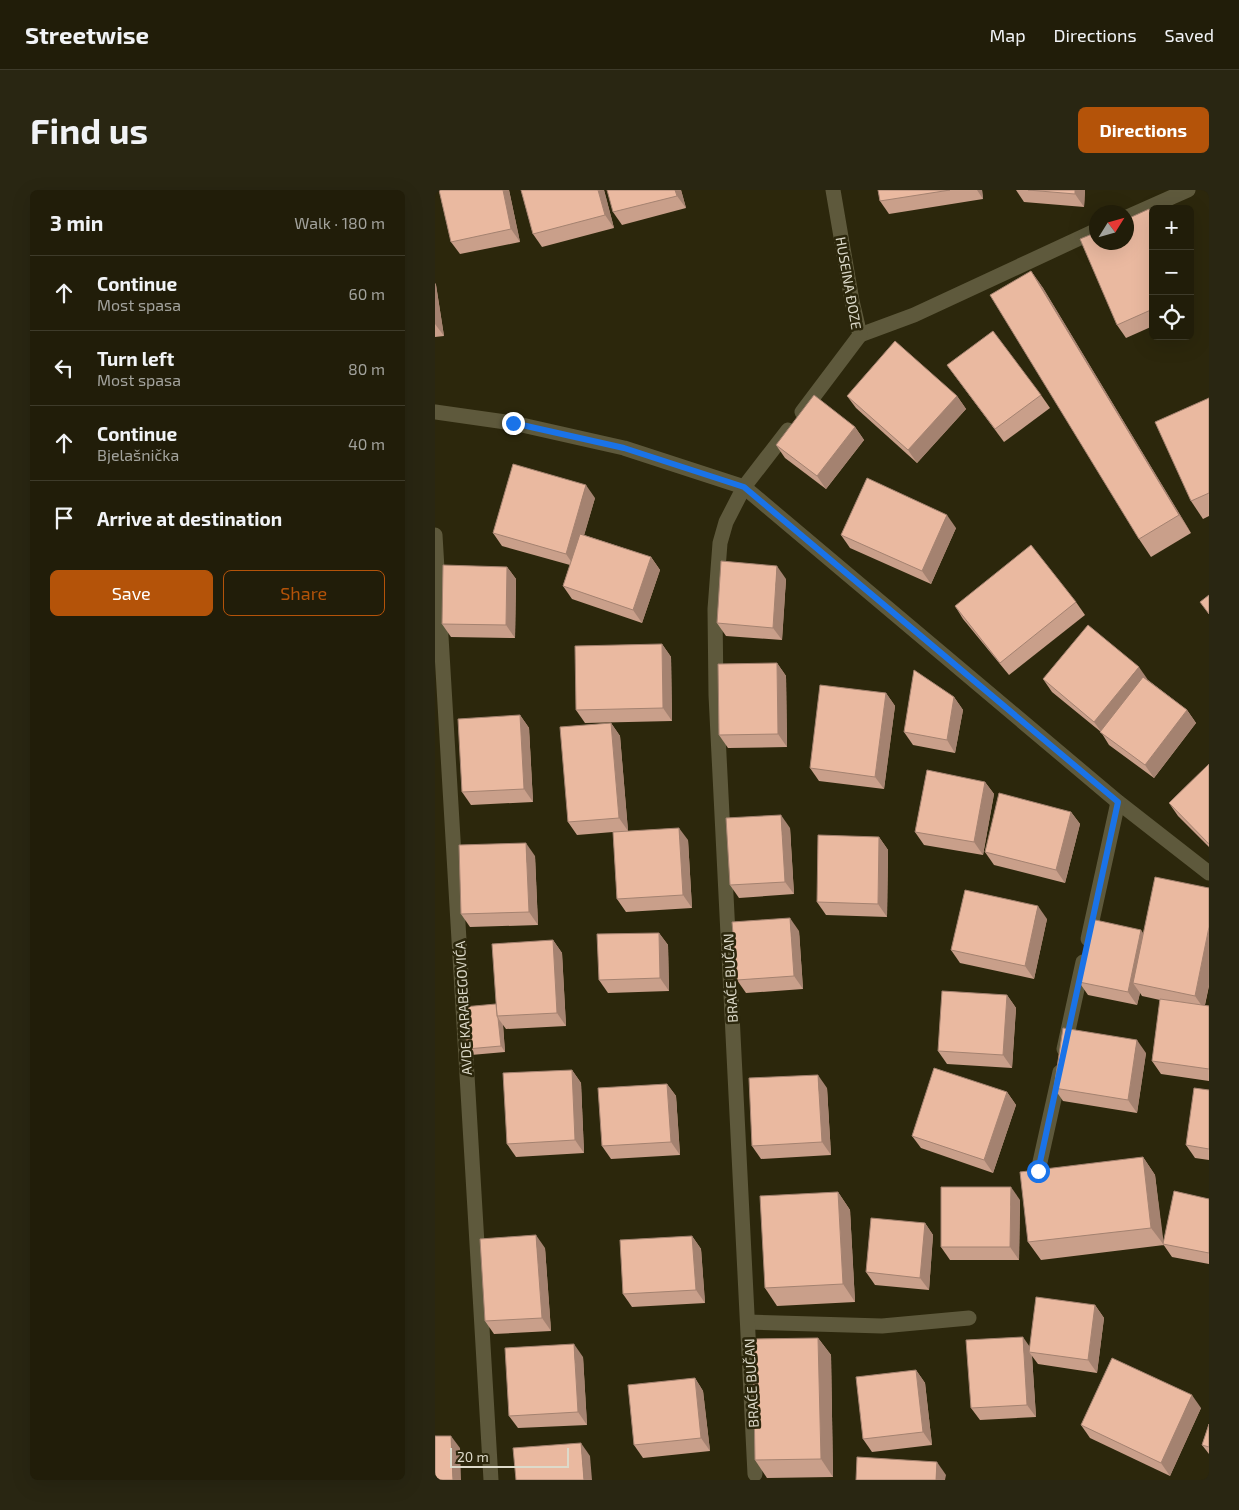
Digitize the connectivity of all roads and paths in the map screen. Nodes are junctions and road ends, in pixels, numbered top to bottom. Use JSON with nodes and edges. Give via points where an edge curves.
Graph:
{"nodes":[{"id":1,"x":833,"y":190,"type":"edge"},
{"id":2,"x":1188,"y":190,"type":"edge"},
{"id":3,"x":1134,"y":214,"type":"edge"},
{"id":4,"x":1089,"y":234,"type":"edge"},
{"id":5,"x":860,"y":334,"type":"junction"},
{"id":6,"x":435,"y":412,"type":"edge"},
{"id":7,"x":744,"y":487,"type":"junction"},
{"id":8,"x":435,"y":536,"type":"edge"},
{"id":9,"x":1118,"y":802,"type":"junction"},
{"id":10,"x":1209,"y":873,"type":"edge"},
{"id":11,"x":1038,"y":1171,"type":"edge"},
{"id":12,"x":969,"y":1318,"type":"dead end"},
{"id":13,"x":747,"y":1322,"type":"junction"},
{"id":14,"x":755,"y":1474,"type":"edge"},
{"id":15,"x":491,"y":1480,"type":"edge"}],
"edges":[{"from":1,"to":5,"type":"street","name":"HUSEINA ĐOZE"},
{"from":2,"to":3,"type":"street"},
{"from":4,"to":5,"type":"street","via":[[914,315]]},
{"from":5,"to":7,"type":"street","name":"HUSEINA ĐOZE"},
{"from":6,"to":7,"type":"street","via":[[513,423],[624,448]]},
{"from":7,"to":9,"type":"street"},
{"from":7,"to":13,"type":"street","name":"BRAĆE BUČAN","via":[[719,544],[715,695]]},
{"from":8,"to":15,"type":"street","name":"AVDE KARABEGOVIĆA"},
{"from":9,"to":10,"type":"street"},
{"from":9,"to":11,"type":"street"},
{"from":12,"to":13,"type":"street","via":[[882,1326]]},
{"from":13,"to":14,"type":"street","name":"BRAĆE BUČAN"}]}
